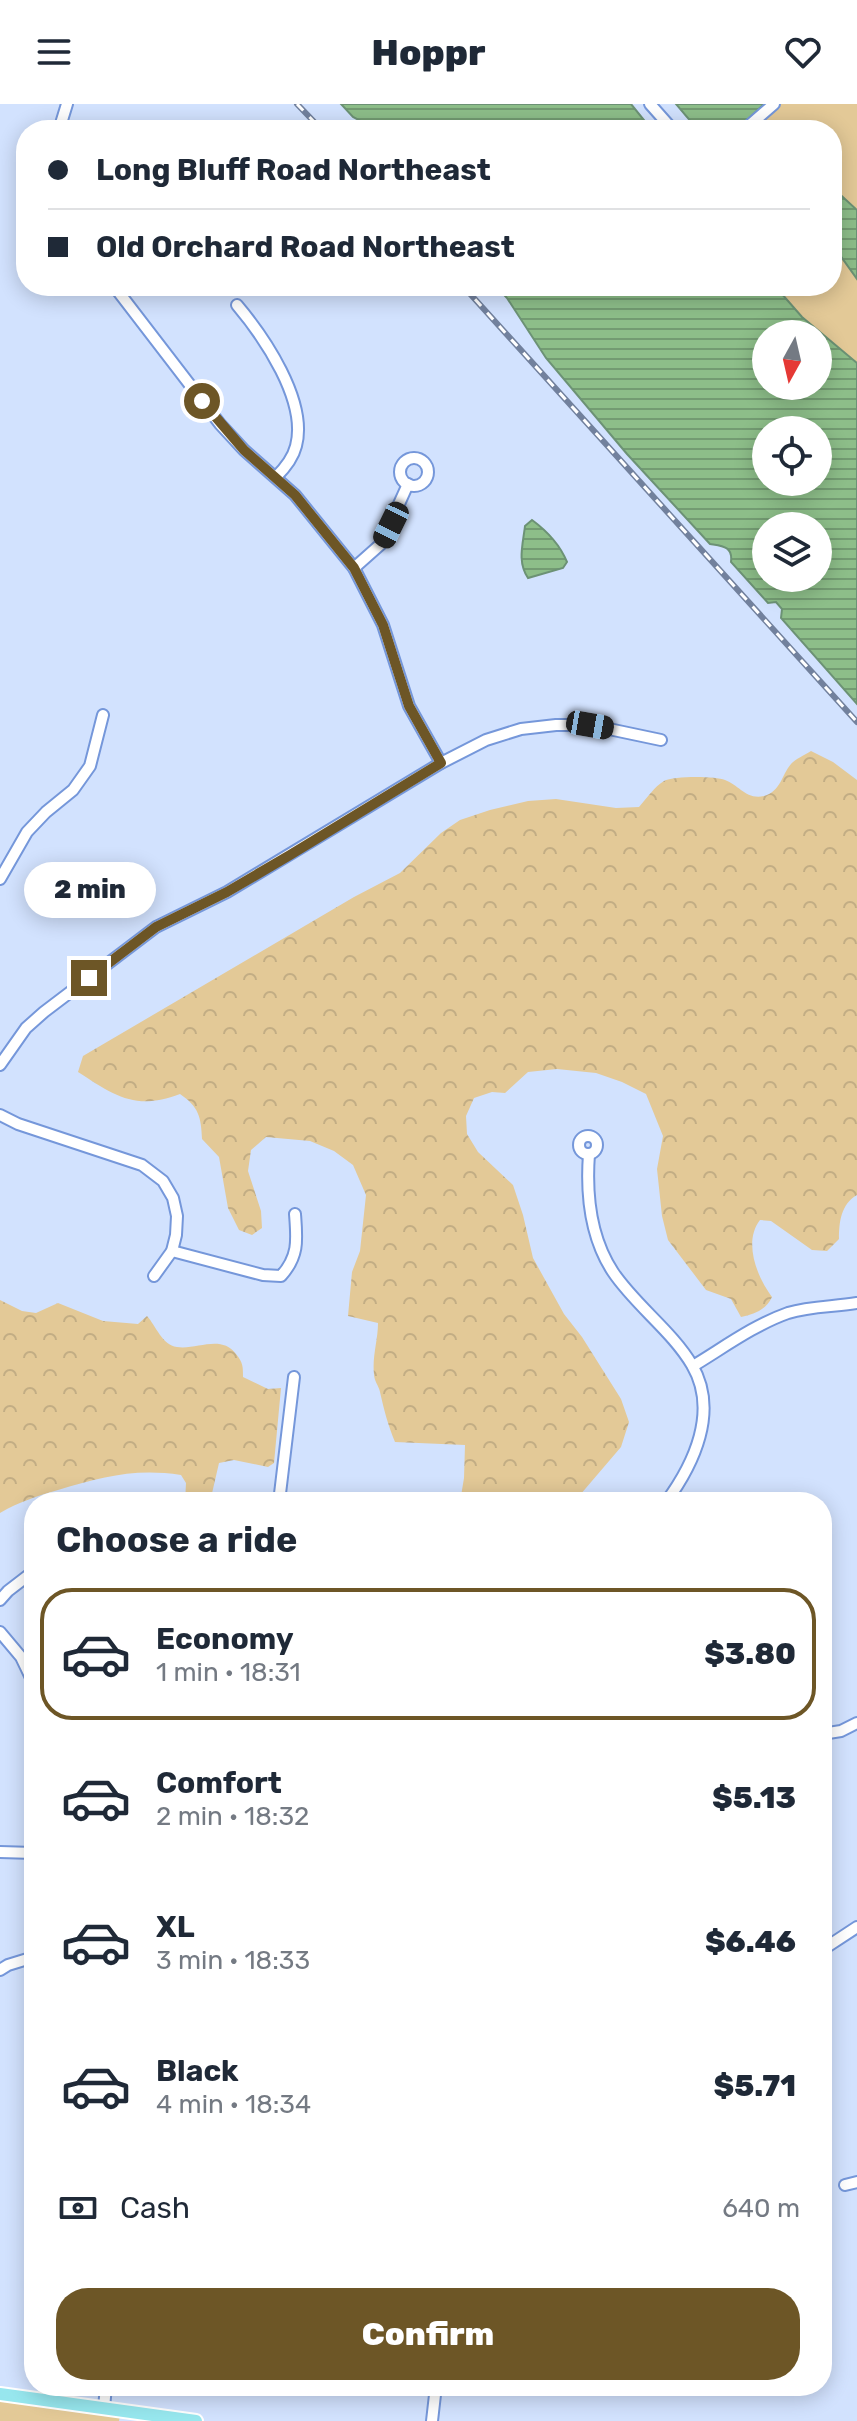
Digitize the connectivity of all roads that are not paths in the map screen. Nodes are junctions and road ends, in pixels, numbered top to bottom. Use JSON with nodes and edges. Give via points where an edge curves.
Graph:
{"nodes":[{"id":1,"x":650,"y":104,"type":"edge"},
{"id":2,"x":774,"y":104,"type":"edge"},
{"id":3,"x":664,"y":120,"type":"edge"},
{"id":4,"x":756,"y":120,"type":"edge"},
{"id":5,"x":122,"y":296,"type":"edge"},
{"id":6,"x":237,"y":305,"type":"dead end"},
{"id":7,"x":276,"y":477,"type":"junction"},
{"id":8,"x":408,"y":484,"type":"dead end"},
{"id":9,"x":354,"y":568,"type":"junction"},
{"id":10,"x":103,"y":715,"type":"dead end"},
{"id":11,"x":661,"y":740,"type":"dead end"},
{"id":12,"x":441,"y":763,"type":"junction"},
{"id":13,"x":0,"y":879,"type":"edge"},
{"id":14,"x":0,"y":1065,"type":"edge"},
{"id":15,"x":0,"y":1115,"type":"edge"},
{"id":16,"x":589,"y":1154,"type":"dead end"},
{"id":17,"x":295,"y":1214,"type":"dead end"},
{"id":18,"x":172,"y":1251,"type":"junction"},
{"id":19,"x":154,"y":1276,"type":"dead end"},
{"id":20,"x":857,"y":1303,"type":"edge"},
{"id":21,"x":693,"y":1366,"type":"junction"},
{"id":22,"x":294,"y":1377,"type":"dead end"},
{"id":23,"x":280,"y":1492,"type":"edge"},
{"id":24,"x":672,"y":1492,"type":"edge"},
{"id":25,"x":24,"y":1579,"type":"edge"},
{"id":26,"x":0,"y":1600,"type":"edge"},
{"id":27,"x":0,"y":1632,"type":"edge"},
{"id":28,"x":24,"y":1663,"type":"edge"},
{"id":29,"x":857,"y":1723,"type":"edge"},
{"id":30,"x":832,"y":1732,"type":"edge"},
{"id":31,"x":0,"y":1852,"type":"edge"},
{"id":32,"x":24,"y":1853,"type":"edge"},
{"id":33,"x":857,"y":1927,"type":"edge"},
{"id":34,"x":832,"y":1943,"type":"edge"},
{"id":35,"x":24,"y":1960,"type":"edge"},
{"id":36,"x":0,"y":1970,"type":"edge"},
{"id":37,"x":857,"y":2182,"type":"edge"},
{"id":38,"x":845,"y":2185,"type":"dead end"},
{"id":39,"x":0,"y":2394,"type":"edge"},
{"id":40,"x":105,"y":2396,"type":"edge"},
{"id":41,"x":435,"y":2396,"type":"edge"},
{"id":42,"x":104,"y":2408,"type":"junction"},
{"id":43,"x":196,"y":2421,"type":"edge"},
{"id":44,"x":432,"y":2421,"type":"edge"}],
"edges":[{"from":1,"to":3,"type":"street"},
{"from":2,"to":4,"type":"street"},
{"from":5,"to":7,"type":"street","via":[[220,424]]},
{"from":6,"to":7,"type":"street","via":[[259,331],[296,410],[296,446]]},
{"from":7,"to":9,"type":"street"},
{"from":8,"to":9,"type":"street","via":[[381,544]]},
{"from":9,"to":12,"type":"street","via":[[383,625],[409,706]]},
{"from":10,"to":13,"type":"street","via":[[90,766],[73,790],[27,832]]},
{"from":11,"to":12,"type":"street","via":[[590,725],[556,725],[486,740]]},
{"from":12,"to":14,"type":"street","via":[[227,892],[156,927],[44,1012]]},
{"from":15,"to":18,"type":"street","via":[[142,1165],[163,1181],[177,1216]]},
{"from":16,"to":21,"type":"street","via":[[589,1202],[602,1253]]},
{"from":17,"to":18,"type":"street","via":[[293,1263],[281,1276]]},
{"from":18,"to":19,"type":"street"},
{"from":20,"to":21,"type":"street","via":[[787,1314]]},
{"from":21,"to":24,"type":"street","via":[[702,1390],[700,1438]]},
{"from":22,"to":23,"type":"street"},
{"from":25,"to":26,"type":"street"},
{"from":27,"to":28,"type":"street"},
{"from":29,"to":30,"type":"street"},
{"from":31,"to":32,"type":"street"},
{"from":33,"to":34,"type":"street"},
{"from":35,"to":36,"type":"street"},
{"from":37,"to":38,"type":"street"},
{"from":39,"to":42,"type":"main road"},
{"from":40,"to":42,"type":"street"},
{"from":41,"to":44,"type":"street"},
{"from":42,"to":43,"type":"main road"}]}
